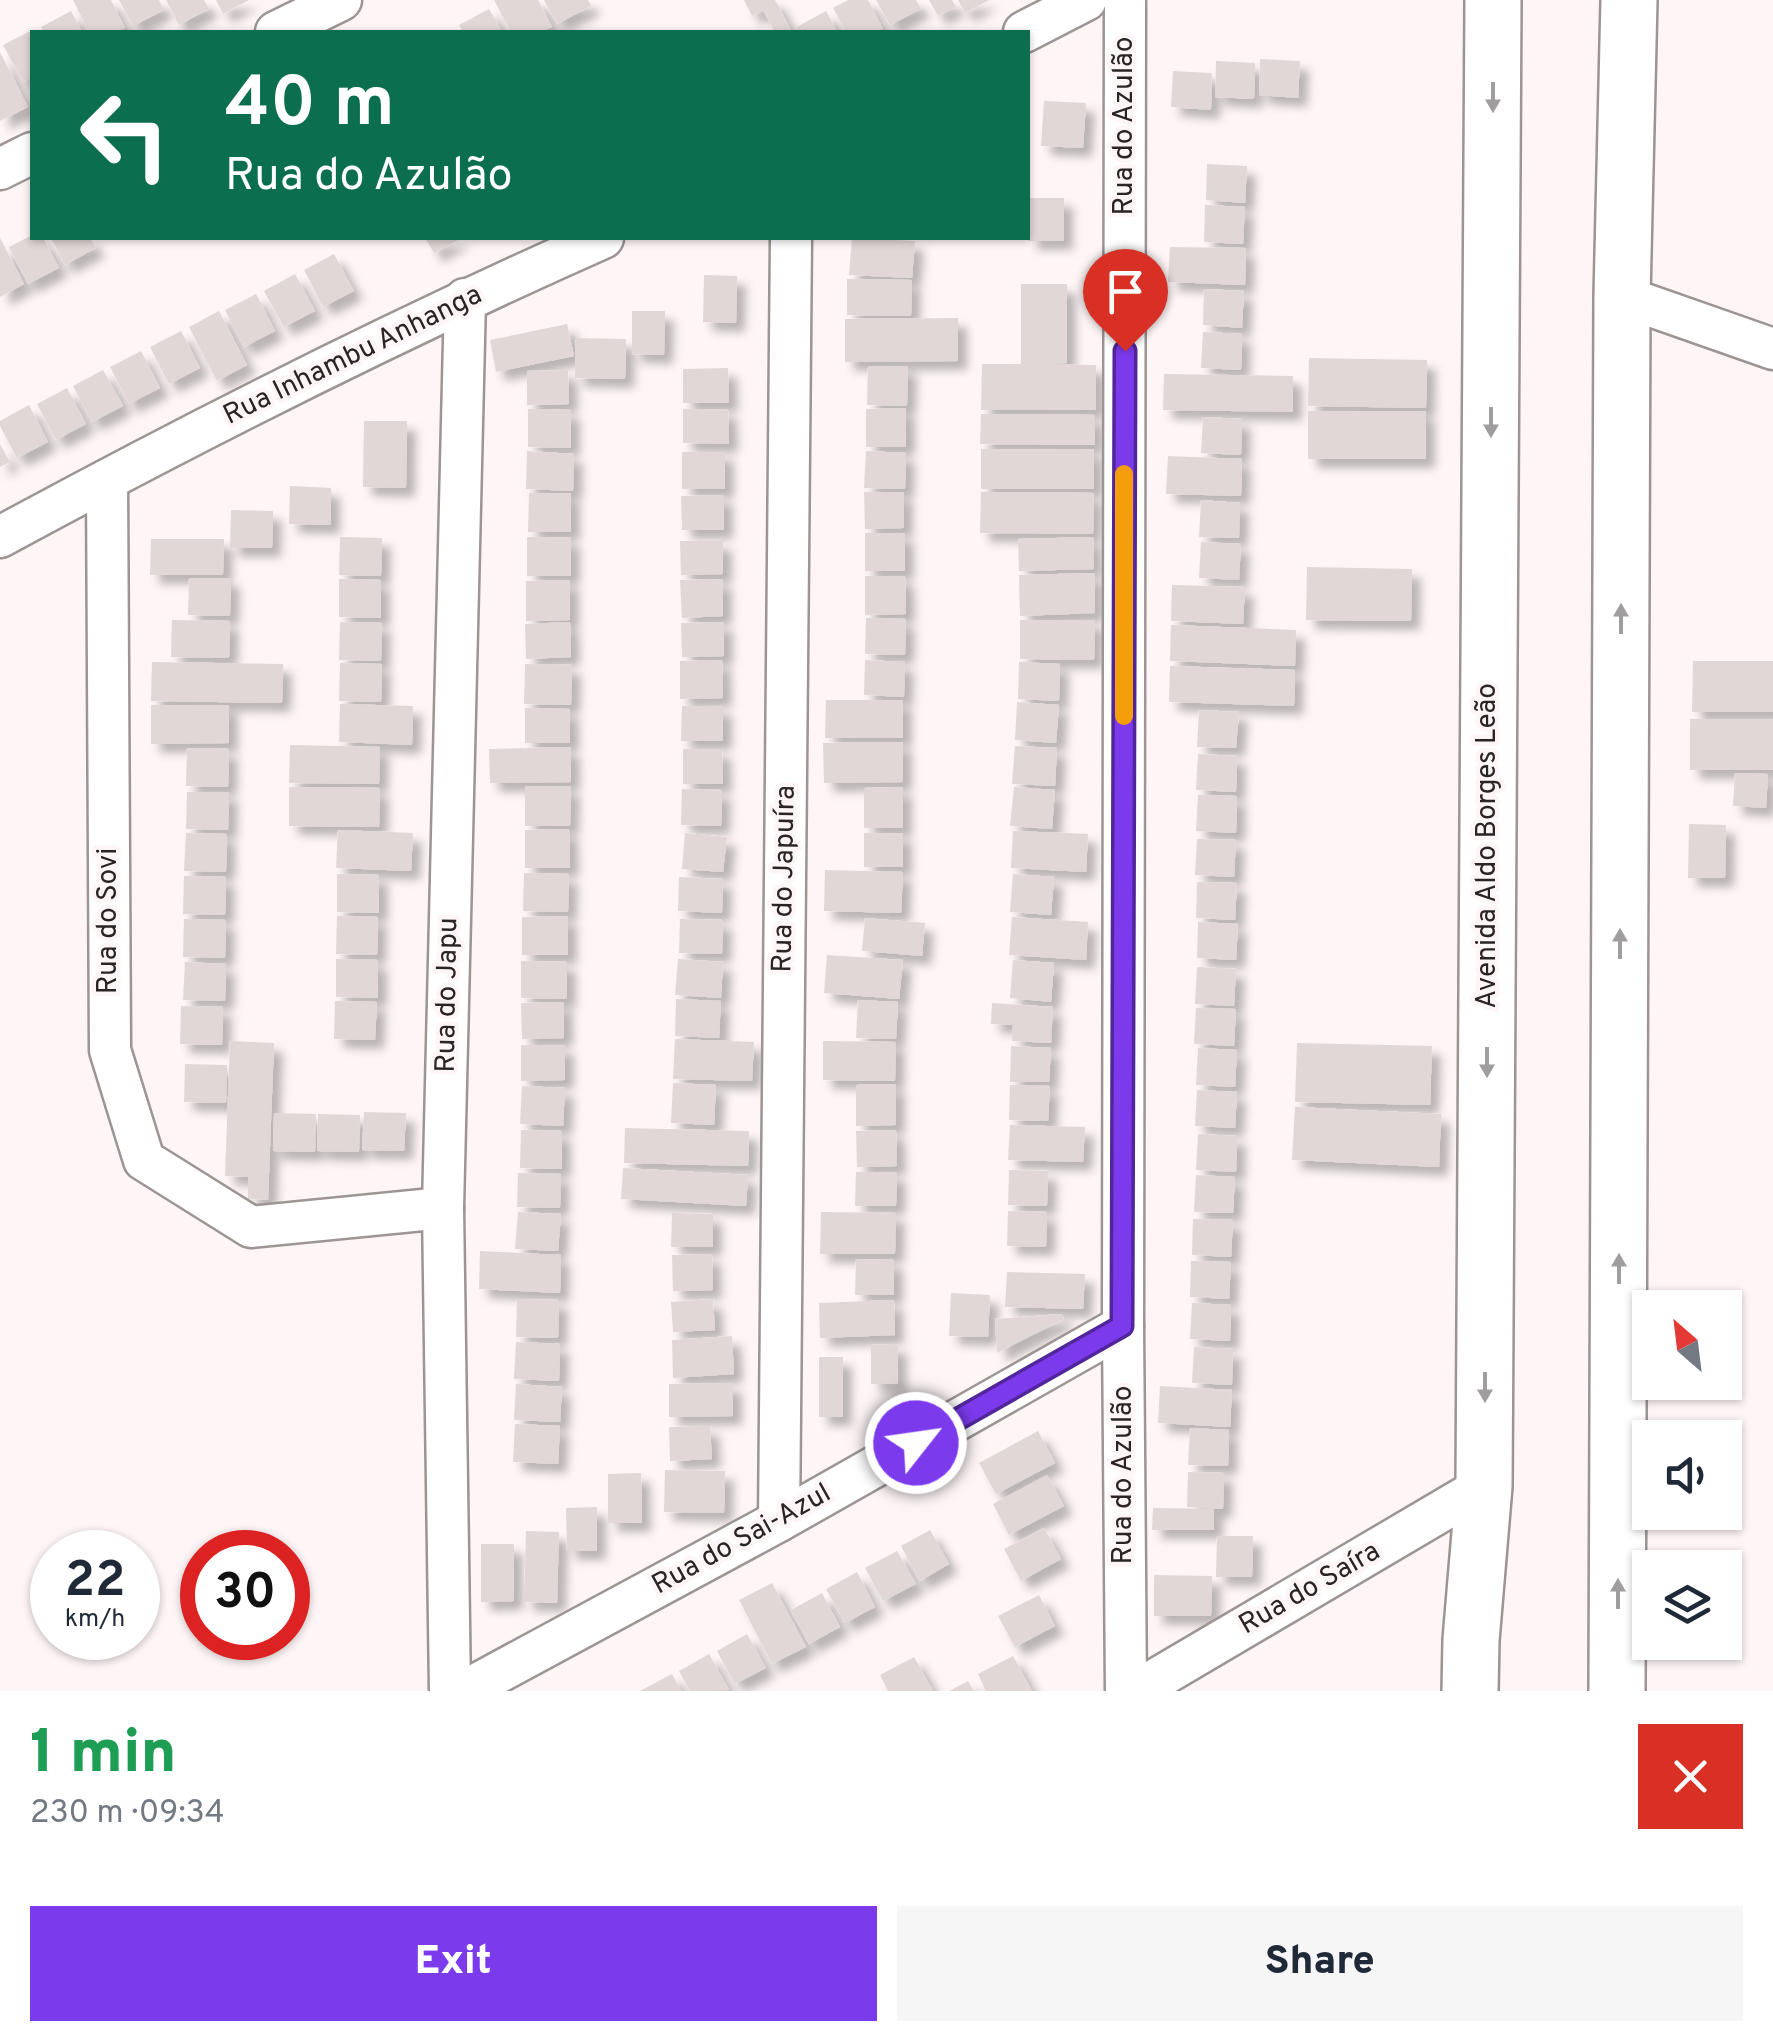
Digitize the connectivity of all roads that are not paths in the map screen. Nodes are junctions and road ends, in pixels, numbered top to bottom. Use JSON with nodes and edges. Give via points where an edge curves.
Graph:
{"nodes":[{"id":1,"x":342,"y":0,"type":"edge"},
{"id":2,"x":1086,"y":0,"type":"edge"},
{"id":3,"x":1126,"y":0,"type":"edge"},
{"id":4,"x":1493,"y":0,"type":"edge"},
{"id":5,"x":1629,"y":0,"type":"edge"},
{"id":6,"x":280,"y":30,"type":"edge"},
{"id":7,"x":1028,"y":30,"type":"edge"},
{"id":8,"x":30,"y":153,"type":"edge"},
{"id":9,"x":0,"y":168,"type":"edge"},
{"id":10,"x":598,"y":240,"type":"edge"},
{"id":11,"x":791,"y":240,"type":"edge"},
{"id":12,"x":1622,"y":296,"type":"junction"},
{"id":13,"x":466,"y":298,"type":"junction"},
{"id":14,"x":1773,"y":349,"type":"edge"},
{"id":15,"x":106,"y":480,"type":"junction"},
{"id":16,"x":0,"y":537,"type":"edge"},
{"id":17,"x":443,"y":1208,"type":"junction"},
{"id":18,"x":1122,"y":1326,"type":"junction"},
{"id":19,"x":1484,"y":1486,"type":"junction"},
{"id":20,"x":779,"y":1521,"type":"junction"},
{"id":21,"x":1613,"y":1685,"type":"edge"},
{"id":22,"x":1473,"y":1686,"type":"edge"},
{"id":23,"x":450,"y":1691,"type":"edge"},
{"id":24,"x":464,"y":1691,"type":"edge"},
{"id":25,"x":1126,"y":1691,"type":"edge"},
{"id":26,"x":1136,"y":1691,"type":"edge"}],
"edges":[{"from":1,"to":6,"type":"street"},
{"from":2,"to":7,"type":"street"},
{"from":3,"to":18,"type":"street","name":"Rua do Azulão"},
{"from":4,"to":19,"type":"street","name":"Avenida Aldo Borges Leão","one_way":true},
{"from":5,"to":12,"type":"street"},
{"from":8,"to":9,"type":"street"},
{"from":10,"to":13,"type":"street","name":"Rua Inhambu Anhanga"},
{"from":11,"to":20,"type":"street","name":"Rua do Japuíra"},
{"from":12,"to":14,"type":"street"},
{"from":21,"to":12,"type":"street","one_way":true},
{"from":13,"to":15,"type":"street","name":"Rua Inhambu Anhanga"},
{"from":13,"to":17,"type":"street","name":"Rua do Japu"},
{"from":15,"to":16,"type":"street"},
{"from":15,"to":17,"type":"street","name":"Rua do Sovi","via":[[110,1050],[144,1160],[251,1227]]},
{"from":17,"to":23,"type":"street","name":"Rua do Japu"},
{"from":18,"to":20,"type":"street","name":"Rua do Sai-Azul"},
{"from":18,"to":25,"type":"street","name":"Rua do Azulão"},
{"from":19,"to":22,"type":"street","name":"Avenida Aldo Borges Leão"},
{"from":19,"to":26,"type":"street","name":"Rua do Saíra"},
{"from":20,"to":24,"type":"street","name":"Rua do Sai-Azul"}]}
